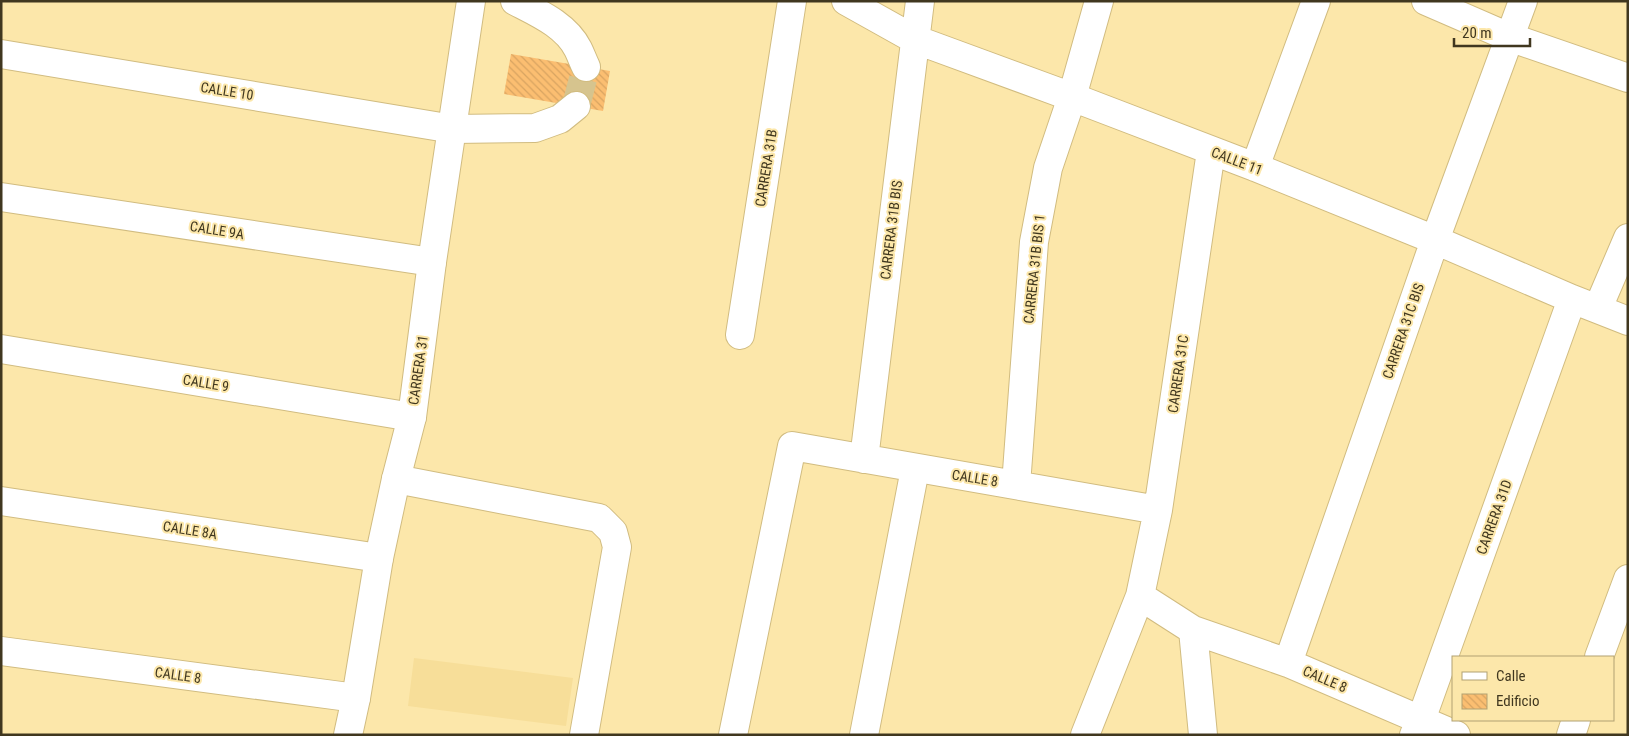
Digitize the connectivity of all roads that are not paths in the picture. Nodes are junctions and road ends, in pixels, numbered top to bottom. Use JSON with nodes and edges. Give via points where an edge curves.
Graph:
{"nodes":[{"id":1,"x":471,"y":1,"type":"edge"},
{"id":2,"x":515,"y":1,"type":"edge"},
{"id":3,"x":792,"y":1,"type":"edge"},
{"id":4,"x":846,"y":1,"type":"edge"},
{"id":5,"x":920,"y":1,"type":"edge"},
{"id":6,"x":1099,"y":1,"type":"edge"},
{"id":7,"x":1316,"y":1,"type":"edge"},
{"id":8,"x":1426,"y":1,"type":"edge"},
{"id":9,"x":1523,"y":1,"type":"edge"},
{"id":10,"x":1509,"y":37,"type":"junction"},
{"id":11,"x":914,"y":39,"type":"junction"},
{"id":12,"x":1,"y":54,"type":"edge"},
{"id":13,"x":586,"y":67,"type":"tunnel mouth"},
{"id":14,"x":1628,"y":78,"type":"edge"},
{"id":15,"x":1072,"y":97,"type":"junction"},
{"id":16,"x":576,"y":106,"type":"tunnel mouth"},
{"id":17,"x":453,"y":129,"type":"junction"},
{"id":18,"x":1211,"y":151,"type":"junction"},
{"id":19,"x":1255,"y":168,"type":"junction"},
{"id":20,"x":1,"y":197,"type":"edge"},
{"id":21,"x":1628,"y":238,"type":"edge"},
{"id":22,"x":1435,"y":240,"type":"junction"},
{"id":23,"x":432,"y":262,"type":"junction"},
{"id":24,"x":1572,"y":299,"type":"junction"},
{"id":25,"x":1598,"y":308,"type":"junction"},
{"id":26,"x":1628,"y":321,"type":"edge"},
{"id":27,"x":740,"y":335,"type":"dead end"},
{"id":28,"x":1,"y":349,"type":"edge"},
{"id":29,"x":412,"y":417,"type":"junction"},
{"id":30,"x":864,"y":459,"type":"junction"},
{"id":31,"x":915,"y":469,"type":"junction"},
{"id":32,"x":396,"y":479,"type":"junction"},
{"id":33,"x":1016,"y":485,"type":"junction"},
{"id":34,"x":1,"y":501,"type":"edge"},
{"id":35,"x":1158,"y":510,"type":"junction"},
{"id":36,"x":380,"y":558,"type":"junction"},
{"id":37,"x":1628,"y":579,"type":"edge"},
{"id":38,"x":1140,"y":596,"type":"junction"},
{"id":39,"x":1193,"y":630,"type":"junction"},
{"id":40,"x":1,"y":651,"type":"edge"},
{"id":41,"x":1599,"y":656,"type":"edge"},
{"id":42,"x":1288,"y":663,"type":"junction"},
{"id":43,"x":356,"y":698,"type":"junction"},
{"id":44,"x":1576,"y":721,"type":"edge"},
{"id":45,"x":1418,"y":727,"type":"edge"},
{"id":46,"x":348,"y":735,"type":"edge"},
{"id":47,"x":584,"y":735,"type":"edge"},
{"id":48,"x":733,"y":735,"type":"edge"},
{"id":49,"x":864,"y":735,"type":"edge"},
{"id":50,"x":1085,"y":735,"type":"edge"},
{"id":51,"x":1202,"y":735,"type":"edge"},
{"id":52,"x":1456,"y":735,"type":"edge"},
{"id":53,"x":1571,"y":735,"type":"edge"}],
"edges":[{"from":1,"to":17,"type":"street","name":"CARRERA 31"},
{"from":2,"to":13,"type":"street","via":[[567,33]]},
{"from":3,"to":27,"type":"street","name":"CARRERA 31B"},
{"from":4,"to":11,"type":"street","name":"CALLE 11"},
{"from":5,"to":11,"type":"street","name":"CARRERA 31B BIS"},
{"from":6,"to":15,"type":"street","name":"CARRERA 31B BIS 1"},
{"from":7,"to":19,"type":"street"},
{"from":8,"to":10,"type":"street"},
{"from":9,"to":10,"type":"street","name":"CARRERA 31C BIS"},
{"from":10,"to":14,"type":"street"},
{"from":10,"to":22,"type":"street","name":"CARRERA 31C BIS"},
{"from":11,"to":15,"type":"street","name":"CALLE 11"},
{"from":11,"to":30,"type":"street","name":"CARRERA 31B BIS"},
{"from":12,"to":17,"type":"street","name":"CALLE 10"},
{"from":15,"to":18,"type":"street","name":"CALLE 11"},
{"from":15,"to":33,"type":"street","name":"CARRERA 31B BIS 1","via":[[1048,168],[1034,242]]},
{"from":16,"to":17,"type":"street","name":"CALLE 10","via":[[560,119],[536,128]]},
{"from":17,"to":23,"type":"street","name":"CARRERA 31"},
{"from":18,"to":19,"type":"street","name":"CALLE 11"},
{"from":18,"to":35,"type":"street","name":"CARRERA 31C"},
{"from":19,"to":22,"type":"street","name":"CALLE 11"},
{"from":20,"to":23,"type":"street","name":"CALLE 9A"},
{"from":21,"to":25,"type":"street"},
{"from":22,"to":24,"type":"street","name":"CALLE 11"},
{"from":22,"to":42,"type":"street","name":"CARRERA 31C BIS"},
{"from":23,"to":29,"type":"street","name":"CARRERA 31"},
{"from":24,"to":25,"type":"street","name":"CALLE 11"},
{"from":24,"to":45,"type":"street","name":"CARRERA 31D"},
{"from":25,"to":26,"type":"street","name":"CALLE 11"},
{"from":28,"to":29,"type":"street","name":"CALLE 9"},
{"from":29,"to":32,"type":"street","name":"CARRERA 31"},
{"from":30,"to":31,"type":"street","name":"CALLE 8"},
{"from":30,"to":48,"type":"street","name":"CALLE 8","via":[[792,446]]},
{"from":31,"to":33,"type":"street","name":"CALLE 8"},
{"from":31,"to":49,"type":"street"},
{"from":32,"to":36,"type":"street","name":"CARRERA 31"},
{"from":32,"to":47,"type":"street","via":[[599,518],[613,532],[617,547]]},
{"from":33,"to":35,"type":"street","name":"CALLE 8"},
{"from":34,"to":36,"type":"street","name":"CALLE 8A"},
{"from":35,"to":38,"type":"street","name":"CARRERA 31C"},
{"from":36,"to":43,"type":"street","name":"CARRERA 31"},
{"from":37,"to":41,"type":"street"},
{"from":38,"to":39,"type":"street","name":"CALLE 8"},
{"from":38,"to":50,"type":"street","name":"CARRERA 31C"},
{"from":39,"to":42,"type":"street","name":"CALLE 8"},
{"from":39,"to":51,"type":"street"},
{"from":40,"to":43,"type":"street","name":"CALLE 8"},
{"from":42,"to":45,"type":"street","name":"CALLE 8"},
{"from":43,"to":46,"type":"street","name":"CARRERA 31"},
{"from":44,"to":53,"type":"street"},
{"from":45,"to":52,"type":"street","name":"CALLE 8"}]}
